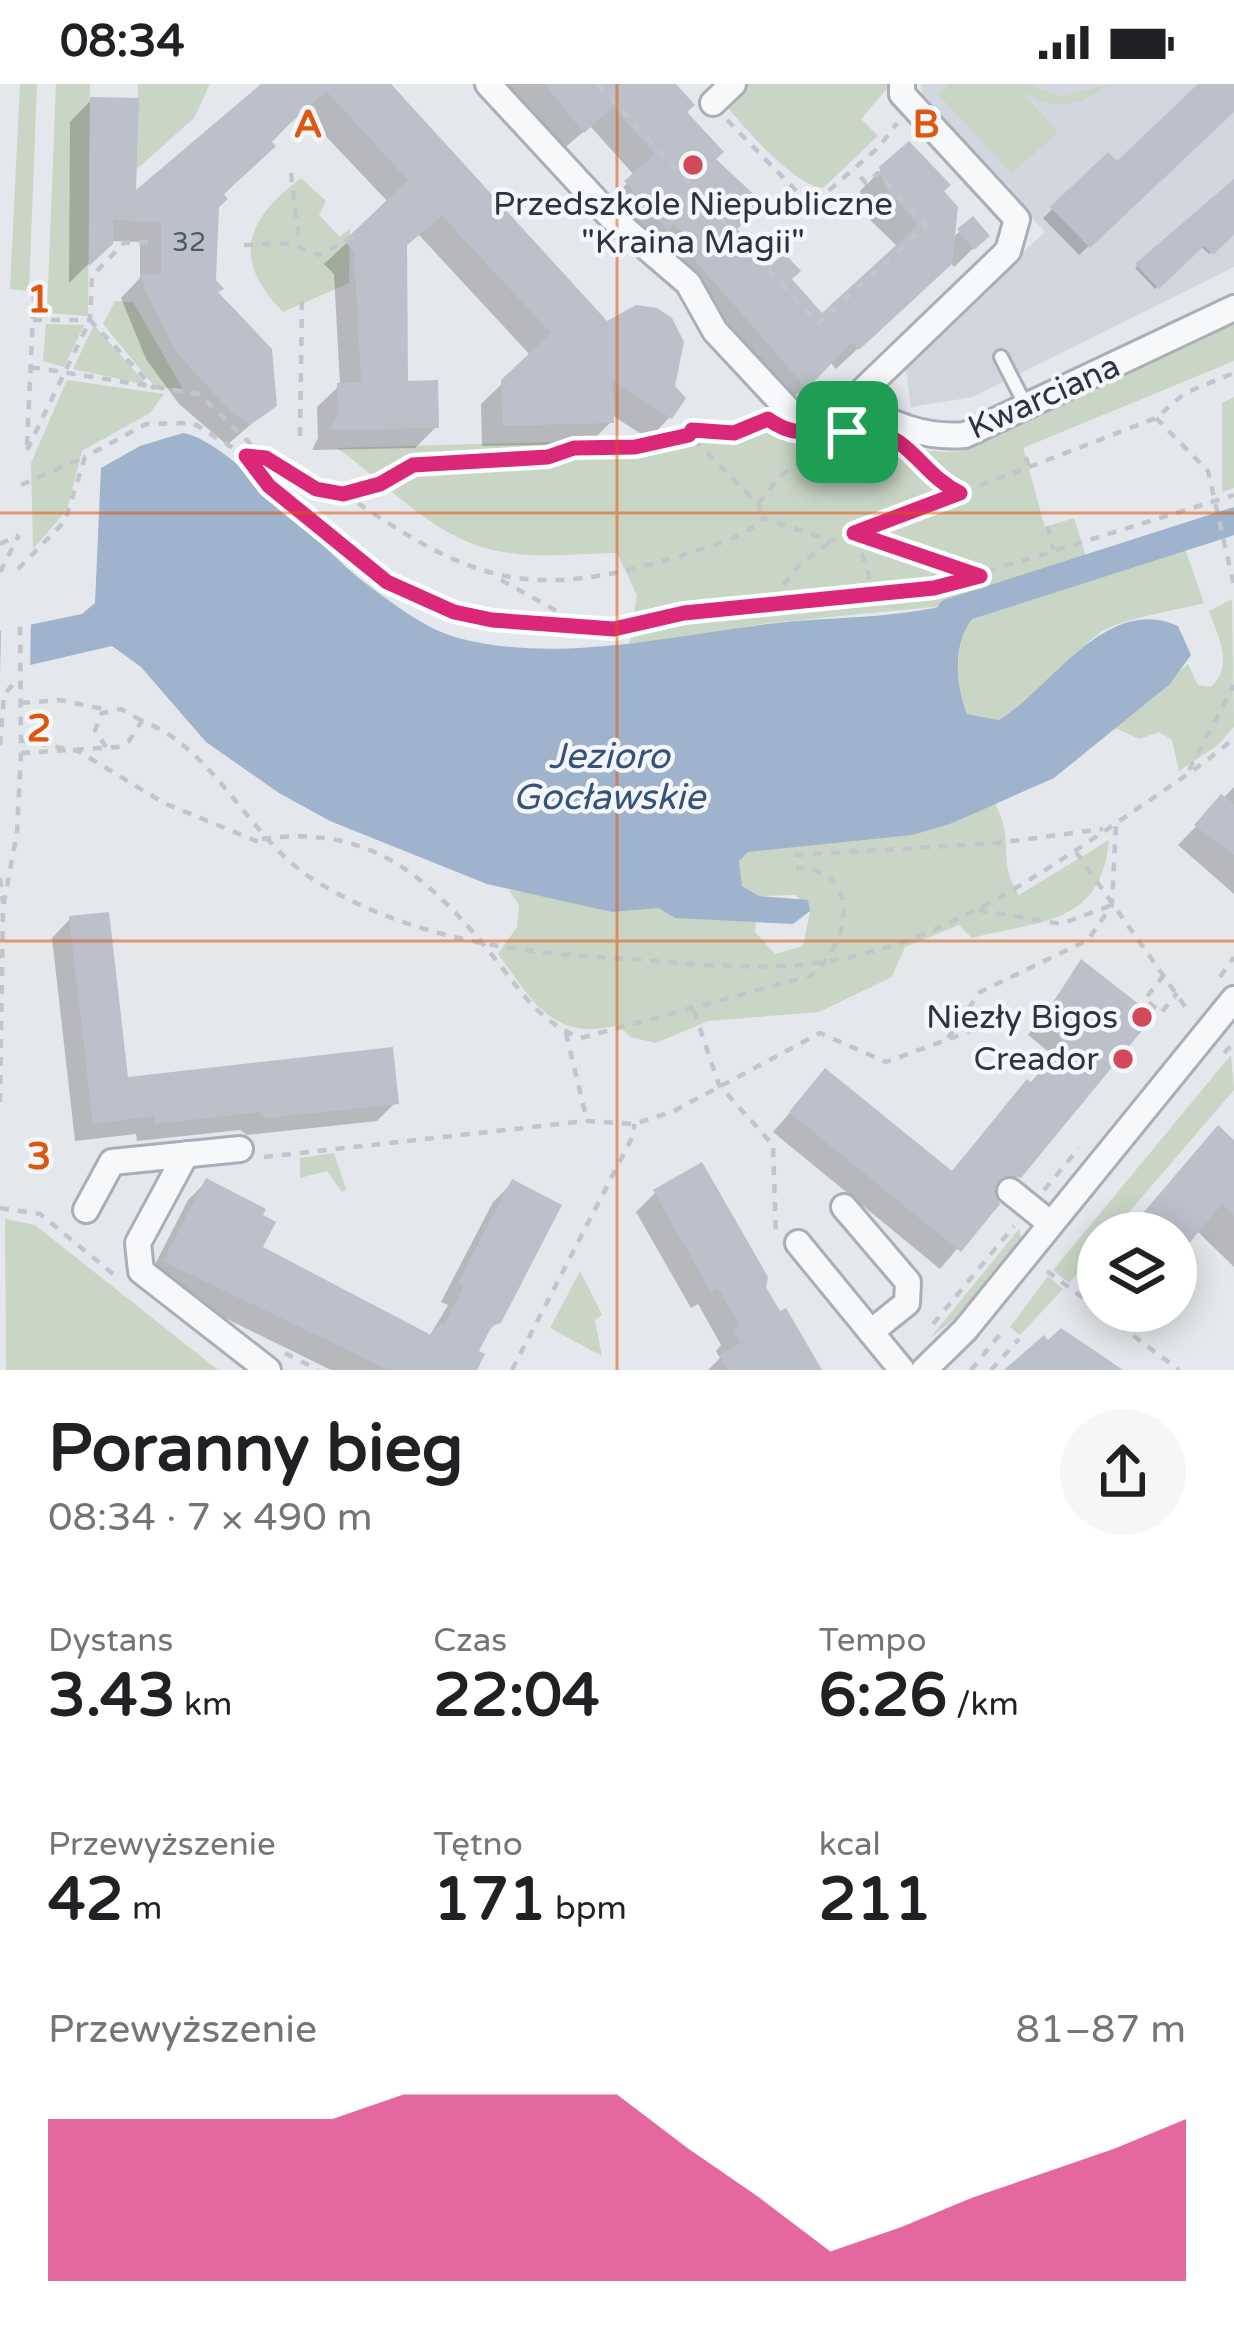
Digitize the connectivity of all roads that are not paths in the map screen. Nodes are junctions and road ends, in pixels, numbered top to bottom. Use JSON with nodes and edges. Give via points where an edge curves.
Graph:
{"nodes":[{"id":1,"x":488,"y":84,"type":"edge"},
{"id":2,"x":733,"y":84,"type":"edge"},
{"id":3,"x":907,"y":94,"type":"edge"},
{"id":4,"x":713,"y":103,"type":"road end"},
{"id":5,"x":1234,"y":308,"type":"edge"},
{"id":6,"x":1001,"y":357,"type":"dead end"},
{"id":7,"x":1027,"y":408,"type":"junction"},
{"id":8,"x":859,"y":414,"type":"junction"},
{"id":9,"x":1222,"y":994,"type":"edge"},
{"id":10,"x":186,"y":1154,"type":"junction"},
{"id":11,"x":246,"y":1154,"type":"road end"},
{"id":12,"x":1020,"y":1199,"type":"road end"},
{"id":13,"x":844,"y":1207,"type":"dead end"},
{"id":14,"x":86,"y":1210,"type":"dead end"},
{"id":15,"x":1051,"y":1224,"type":"junction"},
{"id":16,"x":792,"y":1246,"type":"road end"},
{"id":17,"x":872,"y":1331,"type":"junction"},
{"id":18,"x":898,"y":1365,"type":"edge"},
{"id":19,"x":268,"y":1370,"type":"edge"},
{"id":20,"x":924,"y":1370,"type":"edge"}],
"edges":[{"from":1,"to":8,"type":"street","via":[[611,217],[688,283],[716,331],[787,414]]},
{"from":2,"to":4,"type":"street"},
{"from":3,"to":8,"type":"street","via":[[1017,219],[1008,251]]},
{"from":5,"to":7,"type":"street","name":"Kwarciana"},
{"from":6,"to":7,"type":"lane"},
{"from":7,"to":8,"type":"street","name":"Kwarciana","via":[[936,438]]},
{"from":9,"to":15,"type":"street"},
{"from":10,"to":11,"type":"street"},
{"from":10,"to":14,"type":"street","via":[[112,1162]]},
{"from":10,"to":19,"type":"street","via":[[138,1244],[141,1271],[233,1333]]},
{"from":12,"to":15,"type":"street"},
{"from":13,"to":17,"type":"street","via":[[908,1282],[907,1303]]},
{"from":15,"to":20,"type":"street"},
{"from":16,"to":17,"type":"street"},
{"from":17,"to":18,"type":"street"}]}
